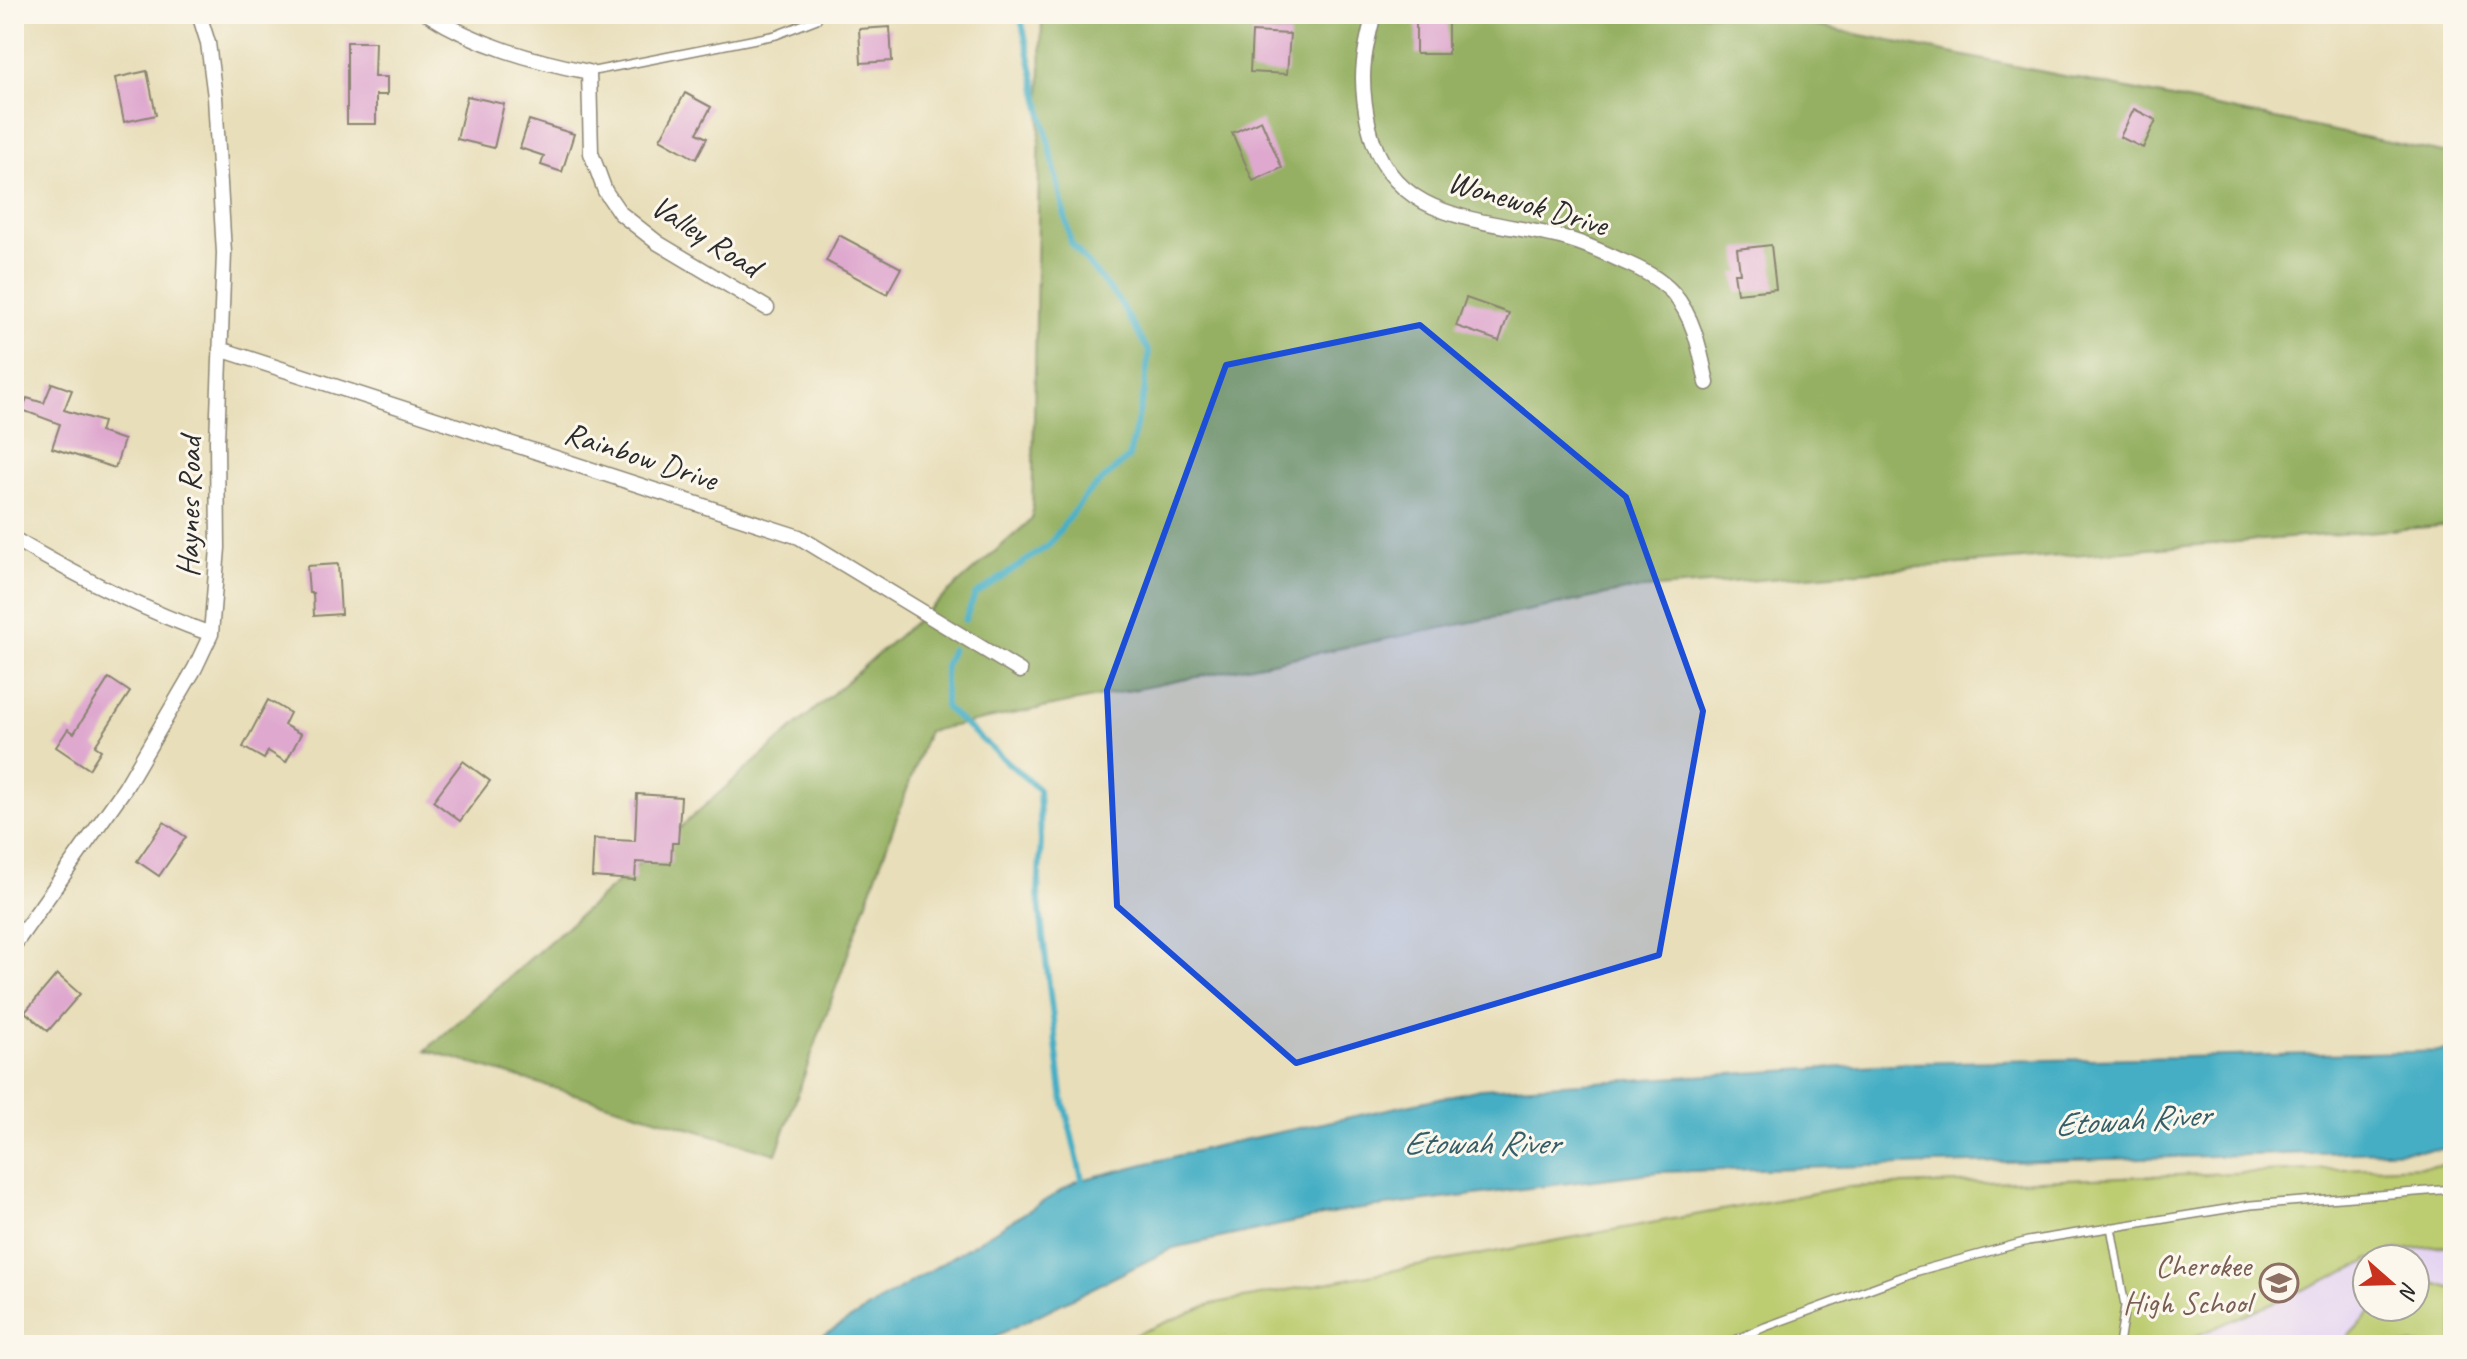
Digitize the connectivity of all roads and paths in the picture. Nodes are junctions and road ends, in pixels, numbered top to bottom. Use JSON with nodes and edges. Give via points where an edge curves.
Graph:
{"nodes":[{"id":1,"x":199,"y":14,"type":"edge"},
{"id":2,"x":428,"y":14,"type":"edge"},
{"id":3,"x":1374,"y":14,"type":"edge"},
{"id":4,"x":817,"y":19,"type":"dead end"},
{"id":5,"x":589,"y":72,"type":"junction"},
{"id":6,"x":767,"y":308,"type":"dead end"},
{"id":7,"x":220,"y":349,"type":"junction"},
{"id":8,"x":1707,"y":383,"type":"dead end"},
{"id":9,"x":14,"y":539,"type":"edge"},
{"id":10,"x":211,"y":634,"type":"junction"},
{"id":11,"x":1020,"y":671,"type":"dead end"},
{"id":12,"x":14,"y":945,"type":"edge"},
{"id":13,"x":2453,"y":1189,"type":"edge"},
{"id":14,"x":2111,"y":1227,"type":"junction"},
{"id":15,"x":1724,"y":1345,"type":"edge"},
{"id":16,"x":2119,"y":1345,"type":"edge"}],
"edges":[{"from":1,"to":7,"type":"street","name":"Haynes Road","via":[[208,43],[219,149],[224,253]]},
{"from":2,"to":5,"type":"street","via":[[536,61]]},
{"from":3,"to":8,"type":"street","name":"Wonewok Drive","via":[[1363,52],[1362,84],[1373,142],[1386,169],[1405,190],[1463,219],[1563,237],[1648,272],[1673,293],[1693,323]]},
{"from":4,"to":5,"type":"lane","via":[[776,35]]},
{"from":5,"to":6,"type":"street","name":"Valley Road","via":[[591,153],[620,213],[658,243]]},
{"from":7,"to":10,"type":"street","name":"Haynes Road","via":[[218,548]]},
{"from":7,"to":11,"type":"street","name":"Rainbow Drive","via":[[799,537]]},
{"from":9,"to":10,"type":"street","via":[[175,622]]},
{"from":10,"to":12,"type":"street","name":"Haynes Road","via":[[125,788]]},
{"from":13,"to":14,"type":"lane","via":[[2251,1205]]},
{"from":14,"to":15,"type":"lane","via":[[2028,1241],[1918,1271]]},
{"from":14,"to":16,"type":"lane","via":[[2125,1306]]}]}
